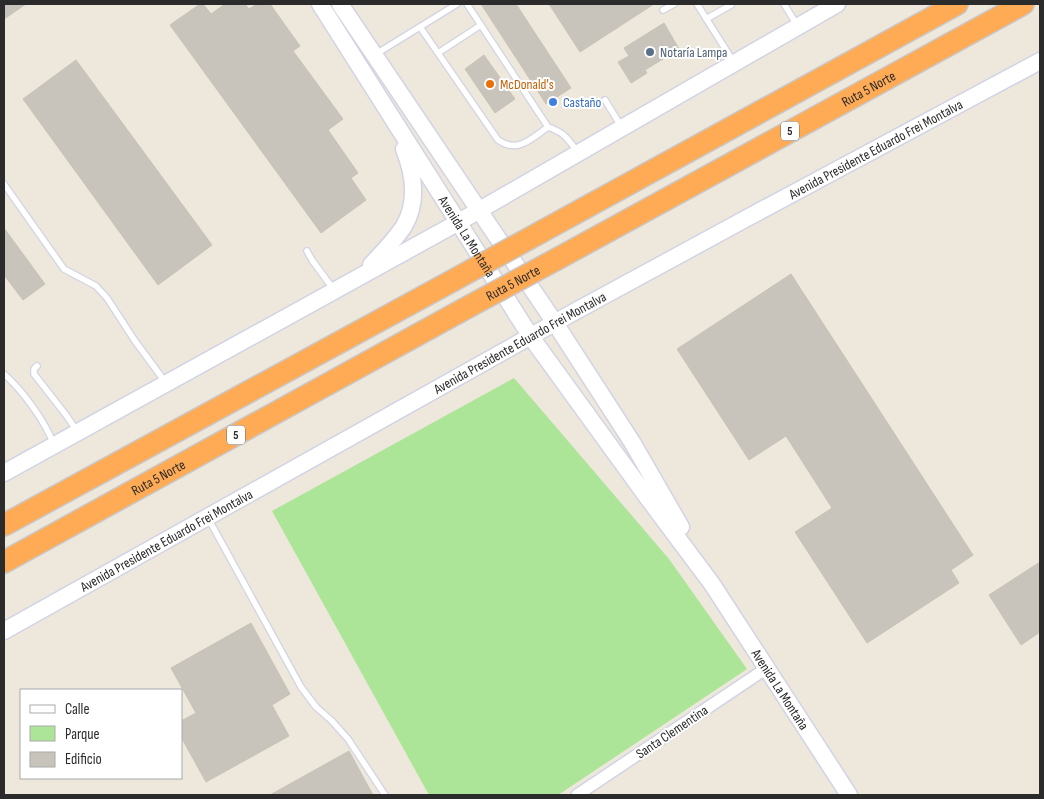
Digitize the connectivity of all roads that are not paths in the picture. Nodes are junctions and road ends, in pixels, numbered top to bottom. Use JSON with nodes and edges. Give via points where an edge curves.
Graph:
{"nodes":[{"id":1,"x":320,"y":4,"type":"edge"},
{"id":2,"x":340,"y":4,"type":"edge"},
{"id":3,"x":457,"y":4,"type":"edge"},
{"id":4,"x":467,"y":4,"type":"edge"},
{"id":5,"x":674,"y":4,"type":"edge"},
{"id":6,"x":697,"y":4,"type":"edge"},
{"id":7,"x":784,"y":4,"type":"edge"},
{"id":8,"x":837,"y":4,"type":"edge"},
{"id":9,"x":957,"y":4,"type":"edge"},
{"id":10,"x":1022,"y":4,"type":"edge"},
{"id":11,"x":731,"y":5,"type":"dead end"},
{"id":12,"x":663,"y":10,"type":"dead end"},
{"id":13,"x":706,"y":19,"type":"junction"},
{"id":14,"x":481,"y":25,"type":"junction"},
{"id":15,"x":798,"y":26,"type":"junction"},
{"id":16,"x":420,"y":27,"type":"junction"},
{"id":17,"x":438,"y":53,"type":"junction"},
{"id":18,"x":375,"y":55,"type":"junction"},
{"id":19,"x":1040,"y":61,"type":"edge"},
{"id":20,"x":734,"y":63,"type":"junction"},
{"id":21,"x":606,"y":100,"type":"dead end"},
{"id":22,"x":391,"y":117,"type":"junction"},
{"id":23,"x":548,"y":127,"type":"junction"},
{"id":24,"x":622,"y":128,"type":"junction"},
{"id":25,"x":578,"y":153,"type":"junction"},
{"id":26,"x":4,"y":184,"type":"edge"},
{"id":27,"x":479,"y":210,"type":"junction"},
{"id":28,"x":457,"y":222,"type":"junction"},
{"id":29,"x":307,"y":251,"type":"dead end"},
{"id":30,"x":362,"y":275,"type":"junction"},
{"id":31,"x":334,"y":291,"type":"junction"},
{"id":32,"x":555,"y":323,"type":"junction"},
{"id":33,"x":530,"y":336,"type":"junction"},
{"id":34,"x":36,"y":366,"type":"dead end"},
{"id":35,"x":4,"y":374,"type":"edge"},
{"id":36,"x":166,"y":384,"type":"junction"},
{"id":37,"x":78,"y":432,"type":"junction"},
{"id":38,"x":54,"y":445,"type":"junction"},
{"id":39,"x":4,"y":473,"type":"edge"},
{"id":40,"x":207,"y":516,"type":"junction"},
{"id":41,"x":4,"y":525,"type":"edge"},
{"id":42,"x":4,"y":562,"type":"edge"},
{"id":43,"x":712,"y":584,"type":"junction"},
{"id":44,"x":4,"y":631,"type":"edge"},
{"id":45,"x":767,"y":668,"type":"junction"},
{"id":46,"x":385,"y":795,"type":"edge"},
{"id":47,"x":577,"y":795,"type":"edge"},
{"id":48,"x":849,"y":795,"type":"edge"}],
"edges":[{"from":1,"to":22,"type":"main road","name":"Avenida La Montaña"},
{"from":2,"to":18,"type":"main road","name":"Avenida La Montaña"},
{"from":3,"to":16,"type":"lane"},
{"from":4,"to":14,"type":"lane"},
{"from":5,"to":12,"type":"lane"},
{"from":6,"to":13,"type":"lane"},
{"from":7,"to":15,"type":"lane"},
{"from":8,"to":15,"type":"main road"},
{"from":9,"to":41,"type":"highway","number":"5","bridge":true},
{"from":10,"to":42,"type":"highway","name":"Ruta 5 Norte","number":"5","bridge":true},
{"from":11,"to":13,"type":"lane"},
{"from":13,"to":20,"type":"lane"},
{"from":14,"to":17,"type":"lane"},
{"from":14,"to":23,"type":"lane"},
{"from":15,"to":20,"type":"main road"},
{"from":16,"to":17,"type":"lane"},
{"from":16,"to":18,"type":"lane"},
{"from":17,"to":23,"type":"lane","via":[[498,140],[520,146]]},
{"from":18,"to":27,"type":"main road","name":"Avenida La Montaña"},
{"from":19,"to":32,"type":"main road","name":"Avenida Presidente Eduardo Frei Montalva"},
{"from":20,"to":24,"type":"main road"},
{"from":21,"to":24,"type":"lane"},
{"from":22,"to":28,"type":"main road","name":"Avenida La Montaña"},
{"from":22,"to":30,"type":"main road","via":[[410,164],[413,197],[404,226]]},
{"from":23,"to":25,"type":"lane","via":[[565,135]]},
{"from":24,"to":25,"type":"main road"},
{"from":25,"to":27,"type":"main road"},
{"from":26,"to":36,"type":"lane","via":[[64,269],[96,286],[107,298]]},
{"from":27,"to":28,"type":"main road"},
{"from":27,"to":32,"type":"main road","name":"Avenida La Montaña"},
{"from":28,"to":30,"type":"main road"},
{"from":28,"to":33,"type":"main road","name":"Avenida La Montaña"},
{"from":29,"to":31,"type":"lane"},
{"from":30,"to":31,"type":"main road"},
{"from":31,"to":36,"type":"main road"},
{"from":32,"to":33,"type":"main road","name":"Avenida Presidente Eduardo Frei Montalva"},
{"from":32,"to":43,"type":"main road","name":"Avenida La Montaña","via":[[632,442]]},
{"from":33,"to":40,"type":"main road","name":"Avenida Presidente Eduardo Frei Montalva"},
{"from":33,"to":43,"type":"main road","name":"Avenida La Montaña"},
{"from":34,"to":37,"type":"lane","via":[[34,374]]},
{"from":35,"to":38,"type":"lane","via":[[27,398]]},
{"from":36,"to":37,"type":"main road"},
{"from":37,"to":38,"type":"main road"},
{"from":38,"to":39,"type":"main road"},
{"from":40,"to":44,"type":"main road","name":"Avenida Presidente Eduardo Frei Montalva"},
{"from":40,"to":46,"type":"lane","via":[[301,687],[348,739]]},
{"from":43,"to":45,"type":"main road","name":"Avenida La Montaña"},
{"from":45,"to":47,"type":"street","name":"Santa Clementina"},
{"from":45,"to":48,"type":"main road","name":"Avenida La Montaña"}]}
